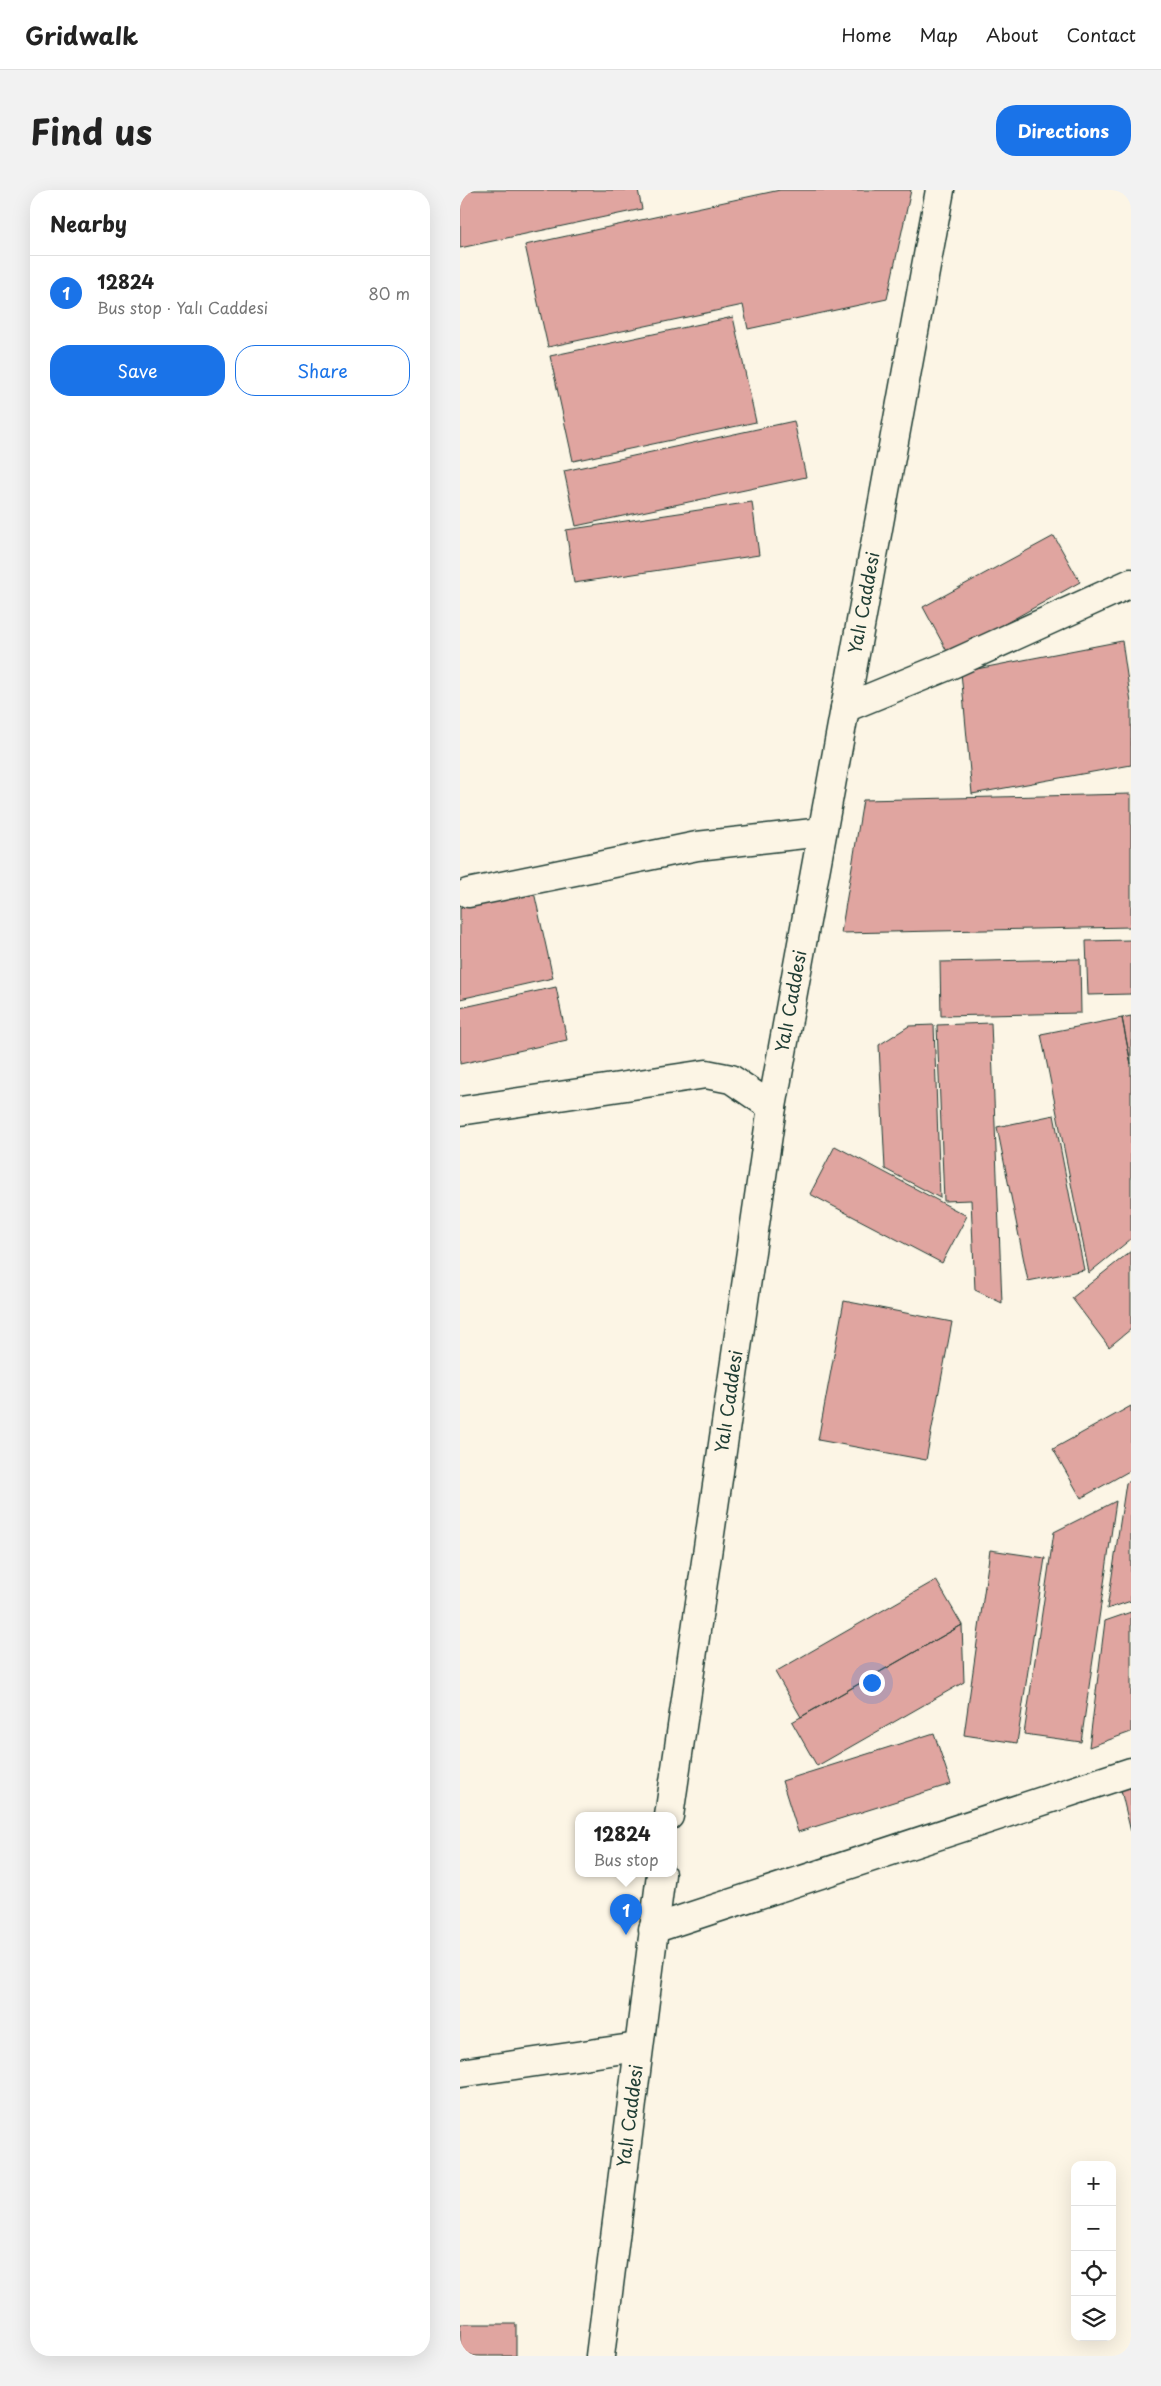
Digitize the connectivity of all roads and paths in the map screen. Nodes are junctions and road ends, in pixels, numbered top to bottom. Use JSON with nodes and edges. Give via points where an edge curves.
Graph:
{"nodes":[{"id":1,"x":940,"y":190,"type":"edge"},
{"id":2,"x":1131,"y":582,"type":"edge"},
{"id":3,"x":845,"y":708,"type":"junction"},
{"id":4,"x":822,"y":832,"type":"junction"},
{"id":5,"x":468,"y":894,"type":"dead end"},
{"id":6,"x":772,"y":1107,"type":"junction"},
{"id":7,"x":460,"y":1111,"type":"edge"},
{"id":8,"x":1131,"y":1772,"type":"edge"},
{"id":9,"x":670,"y":1812,"type":"edge"},
{"id":10,"x":661,"y":1877,"type":"edge"},
{"id":11,"x":653,"y":1929,"type":"junction"},
{"id":12,"x":638,"y":2047,"type":"junction"},
{"id":13,"x":460,"y":2073,"type":"edge"},
{"id":14,"x":600,"y":2356,"type":"edge"}],
"edges":[{"from":1,"to":3,"type":"street","name":"Yalı Caddesi"},
{"from":2,"to":3,"type":"street","via":[[950,665]]},
{"from":3,"to":4,"type":"street","name":"Yalı Caddesi"},
{"from":4,"to":5,"type":"street","via":[[697,846]]},
{"from":4,"to":6,"type":"street","name":"Yalı Caddesi"},
{"from":6,"to":7,"type":"street","via":[[731,1080],[706,1074]]},
{"from":6,"to":9,"type":"street","name":"Yalı Caddesi"},
{"from":8,"to":11,"type":"street"},
{"from":10,"to":11,"type":"street","name":"Yalı Caddesi"},
{"from":11,"to":12,"type":"street","name":"Yalı Caddesi"},
{"from":12,"to":13,"type":"street"},
{"from":12,"to":14,"type":"street","name":"Yalı Caddesi"}]}
